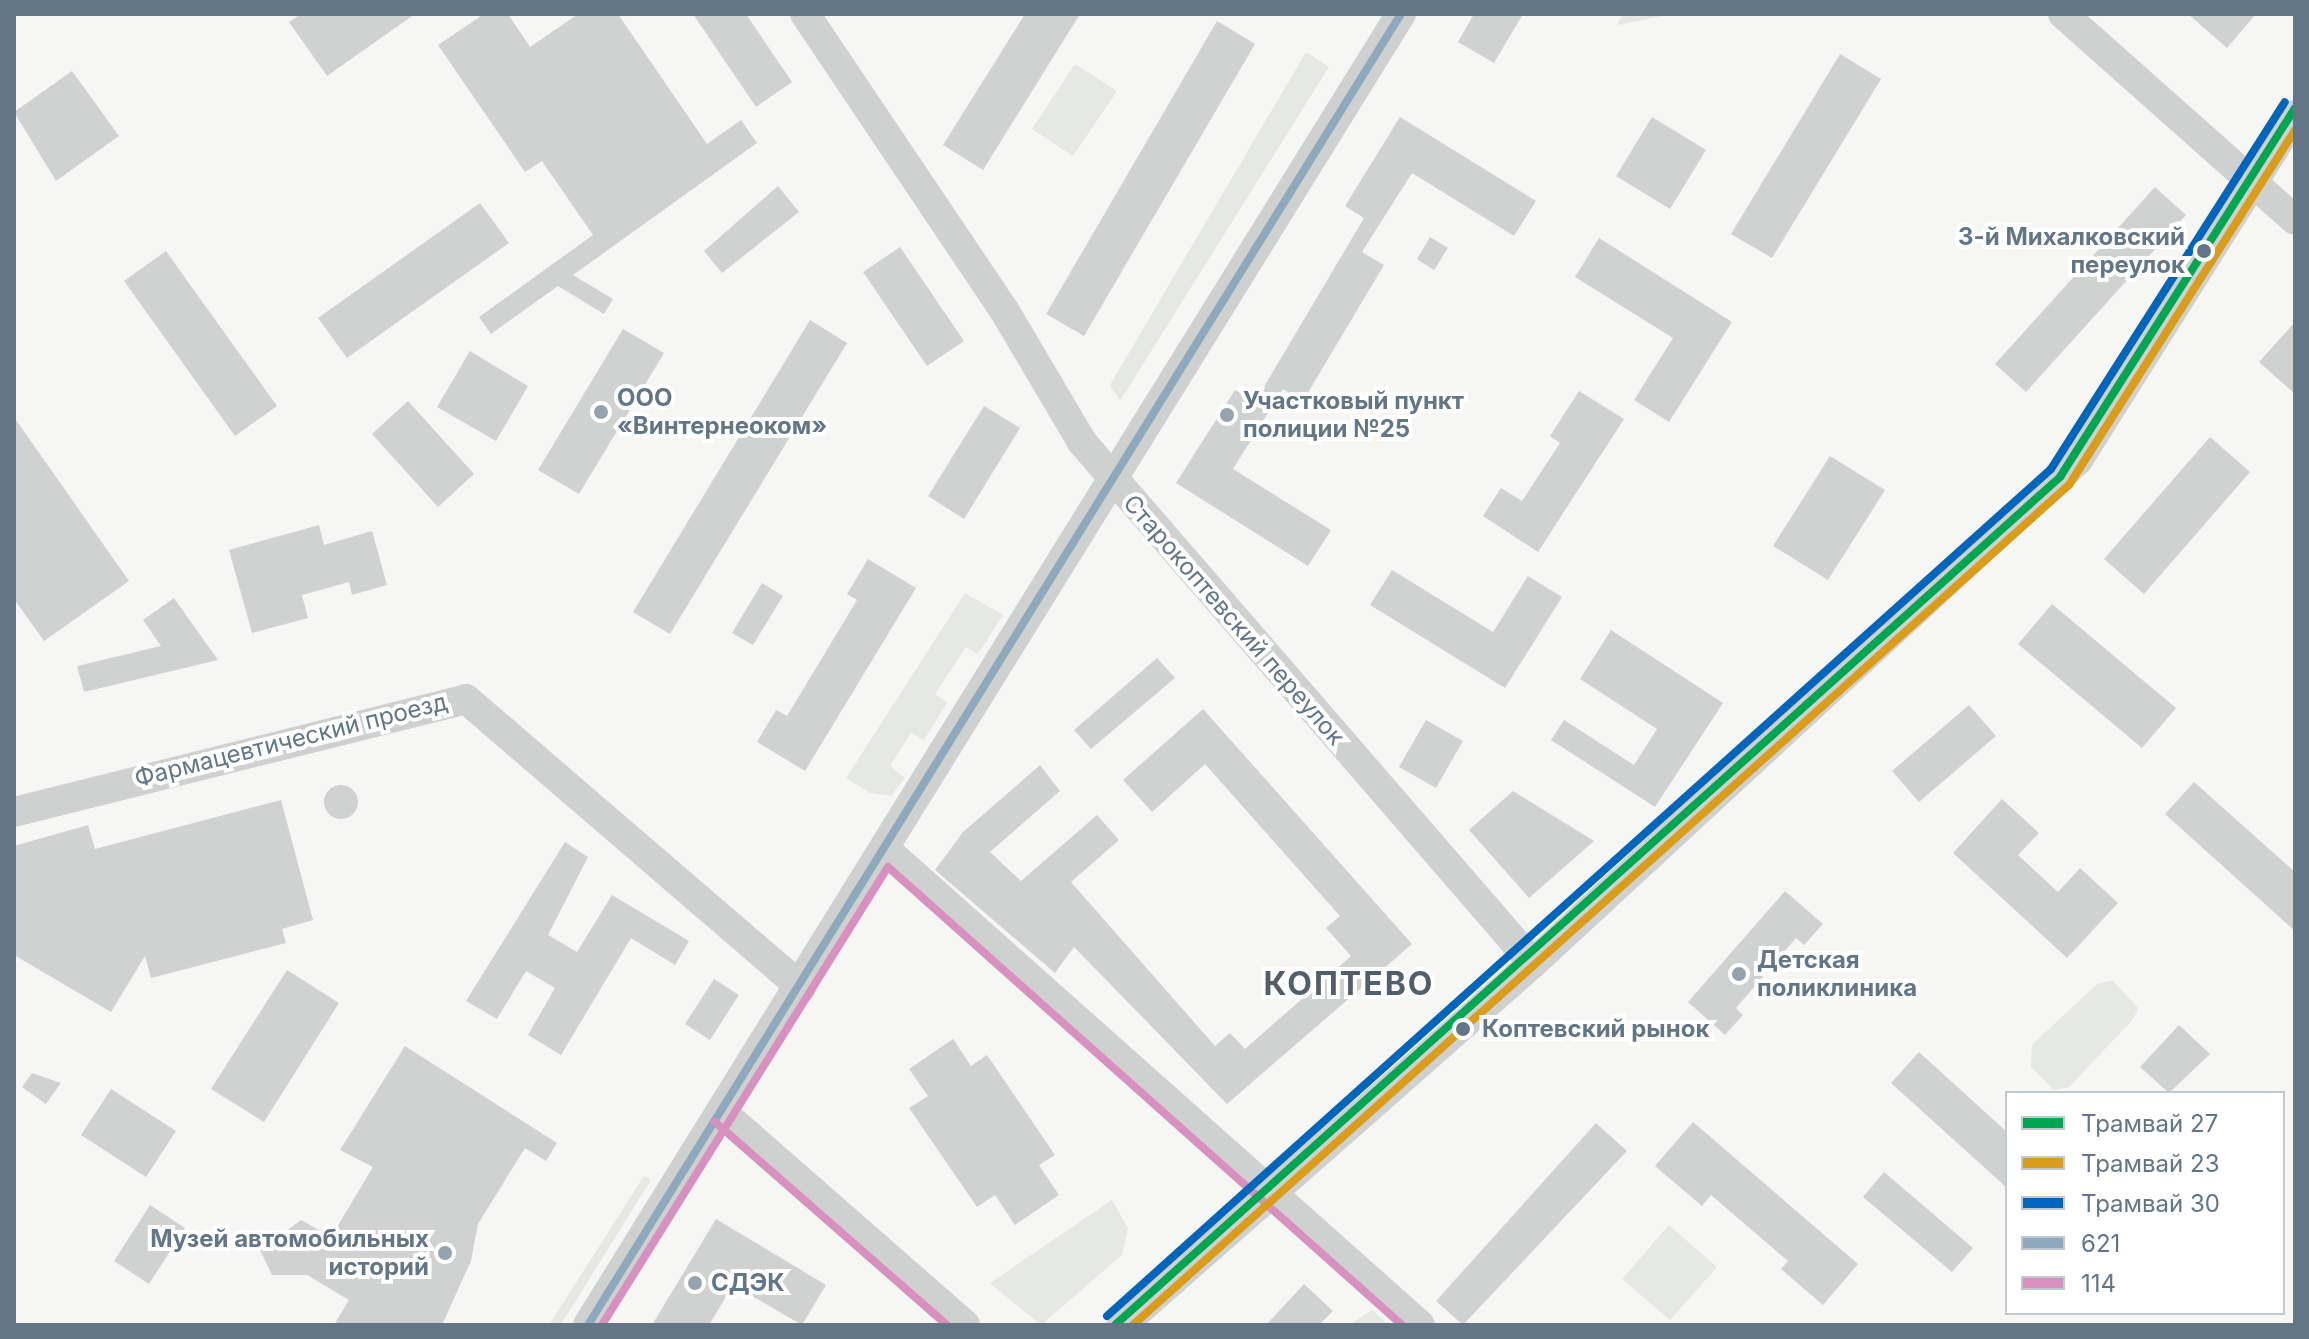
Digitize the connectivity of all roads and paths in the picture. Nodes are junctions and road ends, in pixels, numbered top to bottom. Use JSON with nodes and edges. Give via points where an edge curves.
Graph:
{"nodes":[{"id":1,"x":805,"y":14,"type":"edge"},
{"id":2,"x":1401,"y":14,"type":"edge"},
{"id":3,"x":2063,"y":14,"type":"edge"},
{"id":4,"x":2295,"y":115,"type":"edge"},
{"id":5,"x":2248,"y":179,"type":"junction"},
{"id":6,"x":2295,"y":220,"type":"edge"},
{"id":7,"x":1113,"y":479,"type":"junction"},
{"id":8,"x":14,"y":812,"type":"edge"},
{"id":9,"x":885,"y":849,"type":"junction"},
{"id":10,"x":1533,"y":963,"type":"junction"},
{"id":11,"x":801,"y":987,"type":"junction"},
{"id":12,"x":723,"y":1113,"type":"junction"},
{"id":13,"x":1270,"y":1191,"type":"junction"},
{"id":14,"x":588,"y":1325,"type":"edge"},
{"id":15,"x":965,"y":1325,"type":"edge"},
{"id":16,"x":1122,"y":1325,"type":"edge"},
{"id":17,"x":1420,"y":1325,"type":"edge"}],
"edges":[{"from":1,"to":7,"type":"street","name":"Старокоптевский переулок"},
{"from":2,"to":7,"type":"street"},
{"from":3,"to":5,"type":"street"},
{"from":4,"to":5,"type":"street"},
{"from":5,"to":6,"type":"street"},
{"from":5,"to":10,"type":"street","via":[[2078,460]]},
{"from":7,"to":9,"type":"street"},
{"from":7,"to":10,"type":"street","name":"Старокоптевский переулок"},
{"from":8,"to":11,"type":"street","name":"Фармацевтический проезд","via":[[466,699]]},
{"from":9,"to":11,"type":"street"},
{"from":9,"to":13,"type":"street"},
{"from":10,"to":13,"type":"street"},
{"from":11,"to":12,"type":"street"},
{"from":12,"to":14,"type":"street"},
{"from":12,"to":15,"type":"street"},
{"from":13,"to":16,"type":"street"},
{"from":13,"to":17,"type":"street"}]}
